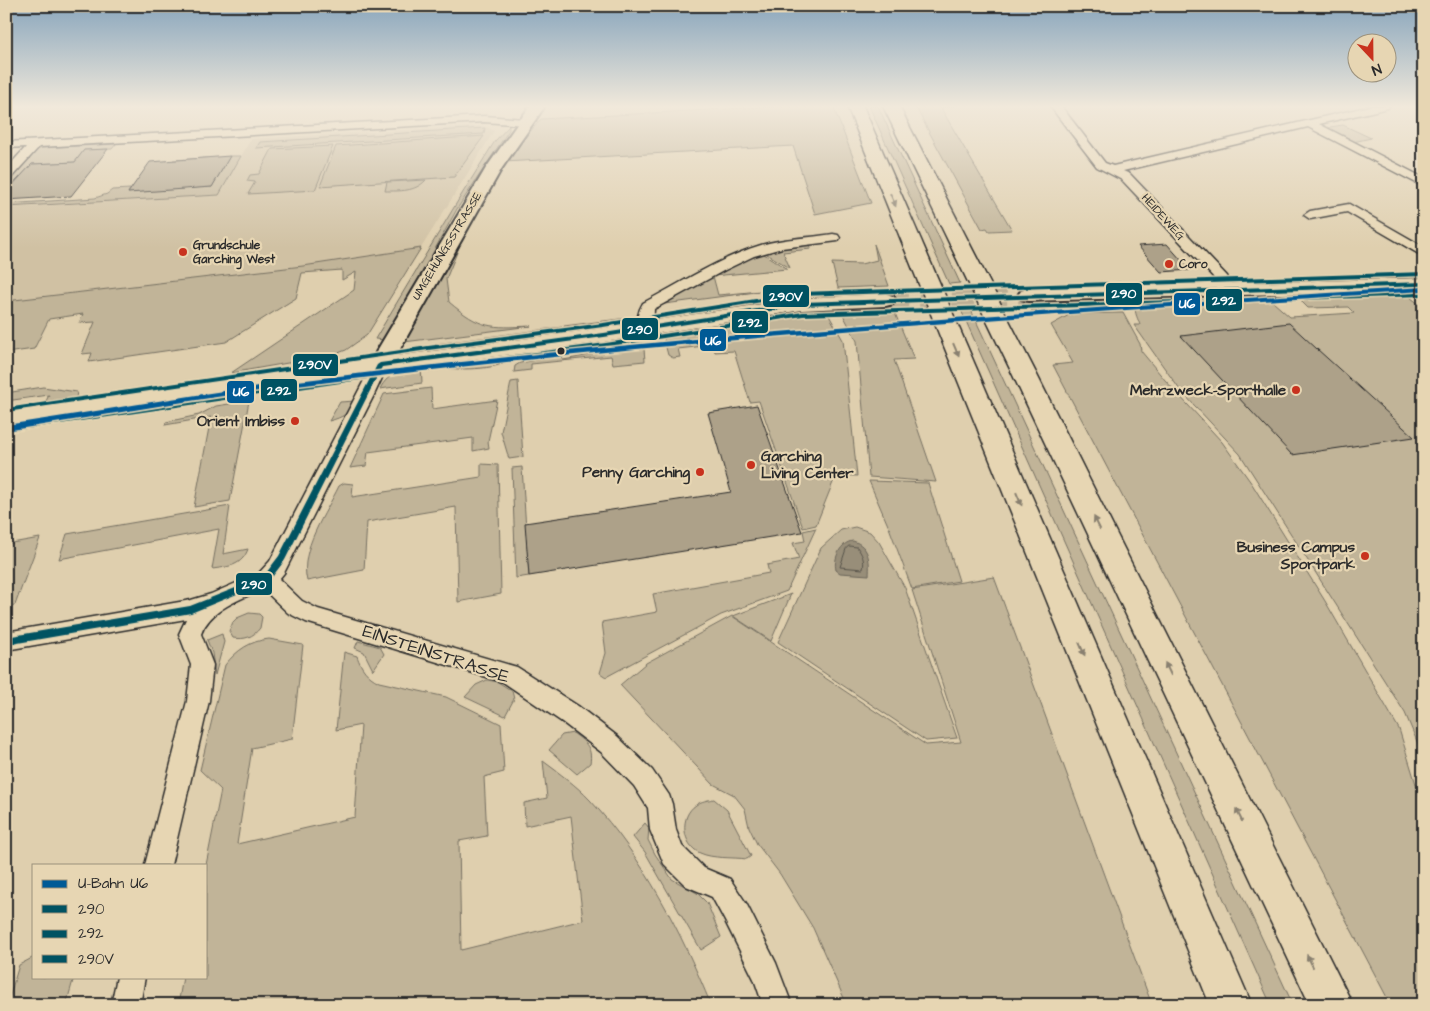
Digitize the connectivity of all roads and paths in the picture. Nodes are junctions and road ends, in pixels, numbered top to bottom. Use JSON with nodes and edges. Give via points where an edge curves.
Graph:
{"nodes":[{"id":1,"x":27,"y":153,"type":"edge"},
{"id":2,"x":504,"y":153,"type":"edge"},
{"id":3,"x":874,"y":153,"type":"edge"},
{"id":4,"x":915,"y":153,"type":"edge"},
{"id":5,"x":1092,"y":153,"type":"edge"},
{"id":6,"x":1182,"y":153,"type":"edge"},
{"id":7,"x":1366,"y":153,"type":"edge"},
{"id":8,"x":1112,"y":170,"type":"junction"},
{"id":9,"x":6,"y":176,"type":"edge"},
{"id":10,"x":1424,"y":183,"type":"edge"},
{"id":11,"x":1310,"y":215,"type":"dead end"},
{"id":12,"x":833,"y":238,"type":"dead end"},
{"id":13,"x":1424,"y":253,"type":"edge"},
{"id":14,"x":1424,"y":284,"type":"edge"},
{"id":15,"x":1227,"y":290,"type":"junction"},
{"id":16,"x":1028,"y":295,"type":"tunnel mouth"},
{"id":17,"x":886,"y":300,"type":"tunnel mouth"},
{"id":18,"x":645,"y":328,"type":"junction"},
{"id":19,"x":380,"y":365,"type":"junction"},
{"id":20,"x":6,"y":420,"type":"edge"},
{"id":21,"x":266,"y":579,"type":"junction"},
{"id":22,"x":217,"y":600,"type":"junction"},
{"id":23,"x":145,"y":618,"type":"junction"},
{"id":24,"x":190,"y":634,"type":"junction"},
{"id":25,"x":6,"y":641,"type":"edge"},
{"id":26,"x":158,"y":864,"type":"edge"},
{"id":27,"x":131,"y":978,"type":"edge"},
{"id":28,"x":125,"y":1005,"type":"edge"},
{"id":29,"x":778,"y":1005,"type":"edge"},
{"id":30,"x":1231,"y":1005,"type":"edge"},
{"id":31,"x":1332,"y":1005,"type":"edge"}],
"edges":[{"from":1,"to":9,"type":"street"},
{"from":2,"to":19,"type":"street","name":"UMGEHUNGSSTRASSE","via":[[471,204]]},
{"from":3,"to":30,"type":"highway","one_way":true},
{"from":31,"to":4,"type":"highway","one_way":true},
{"from":5,"to":8,"type":"street","name":"HEIDEWEG","via":[[1101,165]]},
{"from":6,"to":8,"type":"street"},
{"from":7,"to":10,"type":"street"},
{"from":8,"to":15,"type":"street","name":"HEIDEWEG","via":[[1126,177],[1141,192],[1222,279]]},
{"from":11,"to":13,"type":"street","via":[[1349,208]]},
{"from":12,"to":18,"type":"street","via":[[766,248],[723,265],[648,306]]},
{"from":14,"to":15,"type":"street"},
{"from":15,"to":16,"type":"street"},
{"from":17,"to":18,"type":"street","via":[[802,304]]},
{"from":18,"to":19,"type":"street"},
{"from":19,"to":20,"type":"street"},
{"from":19,"to":21,"type":"street","via":[[286,551]]},
{"from":21,"to":22,"type":"street"},
{"from":21,"to":29,"type":"street","name":"EINSTEINSTRASSE","via":[[294,608],[312,616],[509,674],[609,744],[643,778],[660,804],[663,830],[673,855],[695,877],[721,888],[758,956]]},
{"from":22,"to":23,"type":"street"},
{"from":22,"to":24,"type":"street","via":[[195,621]]},
{"from":23,"to":24,"type":"street","via":[[172,624]]},
{"from":23,"to":25,"type":"street"},
{"from":24,"to":26,"type":"street","via":[[202,665],[198,701]]},
{"from":27,"to":28,"type":"street"}]}
